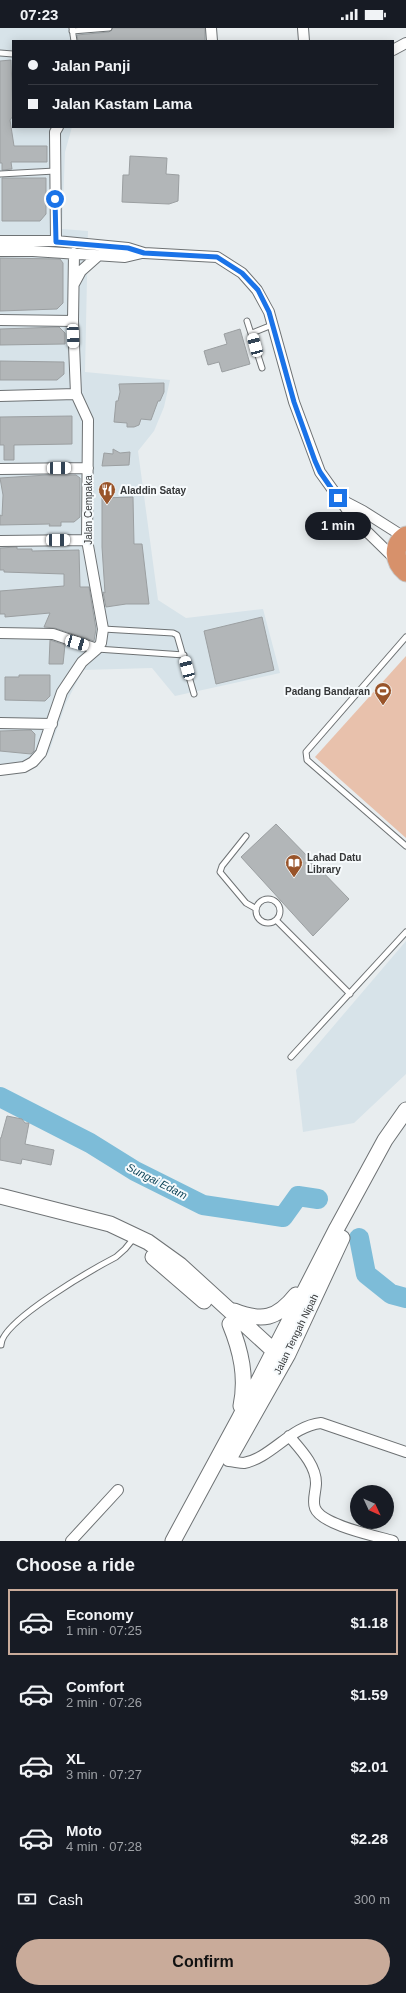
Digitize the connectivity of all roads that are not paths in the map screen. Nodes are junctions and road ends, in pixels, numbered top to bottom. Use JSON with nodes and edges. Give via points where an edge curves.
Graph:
{"nodes":[{"id":1,"x":109,"y":28,"type":"edge"},
{"id":2,"x":211,"y":28,"type":"edge"},
{"id":3,"x":303,"y":28,"type":"edge"},
{"id":4,"x":72,"y":30,"type":"edge"},
{"id":5,"x":74,"y":40,"type":"edge"},
{"id":6,"x":212,"y":40,"type":"edge"},
{"id":7,"x":304,"y":40,"type":"edge"},
{"id":8,"x":406,"y":43,"type":"edge"},
{"id":9,"x":394,"y":49,"type":"edge"},
{"id":10,"x":0,"y":53,"type":"edge"},
{"id":11,"x":12,"y":54,"type":"edge"},
{"id":12,"x":57,"y":128,"type":"edge"},
{"id":13,"x":54,"y":171,"type":"junction"},
{"id":14,"x":0,"y":174,"type":"edge"},
{"id":15,"x":0,"y":240,"type":"edge"},
{"id":16,"x":56,"y":242,"type":"junction"},
{"id":17,"x":0,"y":251,"type":"edge"},
{"id":18,"x":74,"y":253,"type":"junction"},
{"id":19,"x":144,"y":253,"type":"junction"},
{"id":20,"x":98,"y":255,"type":"junction"},
{"id":21,"x":74,"y":285,"type":"junction"},
{"id":22,"x":0,"y":320,"type":"edge"},
{"id":23,"x":73,"y":321,"type":"junction"},
{"id":24,"x":247,"y":321,"type":"dead end"},
{"id":25,"x":272,"y":325,"type":"junction"},
{"id":26,"x":252,"y":333,"type":"junction"},
{"id":27,"x":262,"y":368,"type":"dead end"},
{"id":28,"x":76,"y":394,"type":"junction"},
{"id":29,"x":0,"y":396,"type":"edge"},
{"id":30,"x":88,"y":468,"type":"junction"},
{"id":31,"x":0,"y":469,"type":"edge"},
{"id":32,"x":338,"y":498,"type":"junction"},
{"id":33,"x":405,"y":536,"type":"edge"},
{"id":34,"x":87,"y":540,"type":"junction"},
{"id":35,"x":0,"y":541,"type":"edge"},
{"id":36,"x":401,"y":566,"type":"edge"},
{"id":37,"x":103,"y":629,"type":"junction"},
{"id":38,"x":0,"y":633,"type":"edge"},
{"id":39,"x":406,"y":637,"type":"edge"},
{"id":40,"x":97,"y":649,"type":"junction"},
{"id":41,"x":184,"y":655,"type":"junction"},
{"id":42,"x":194,"y":694,"type":"dead end"},
{"id":43,"x":0,"y":723,"type":"edge"},
{"id":44,"x":52,"y":724,"type":"junction"},
{"id":45,"x":0,"y":770,"type":"edge"},
{"id":46,"x":246,"y":836,"type":"dead end"},
{"id":47,"x":406,"y":846,"type":"edge"},
{"id":48,"x":256,"y":908,"type":"junction"},
{"id":49,"x":276,"y":920,"type":"junction"},
{"id":50,"x":406,"y":932,"type":"edge"},
{"id":51,"x":350,"y":994,"type":"junction"},
{"id":52,"x":291,"y":1057,"type":"dead end"},
{"id":53,"x":406,"y":1110,"type":"edge"},
{"id":54,"x":406,"y":1126,"type":"edge"},
{"id":55,"x":0,"y":1196,"type":"edge"},
{"id":56,"x":0,"y":1204,"type":"edge"},
{"id":57,"x":133,"y":1239,"type":"junction"},
{"id":58,"x":310,"y":1278,"type":"junction"},
{"id":59,"x":227,"y":1309,"type":"junction"},
{"id":60,"x":230,"y":1324,"type":"junction"},
{"id":61,"x":1,"y":1345,"type":"dead end"},
{"id":62,"x":278,"y":1358,"type":"junction"},
{"id":63,"x":239,"y":1419,"type":"junction"},
{"id":64,"x":290,"y":1436,"type":"junction"},
{"id":65,"x":406,"y":1452,"type":"edge"},
{"id":66,"x":228,"y":1461,"type":"junction"},
{"id":67,"x":118,"y":1490,"type":"dead end"},
{"id":68,"x":71,"y":1541,"type":"edge"},
{"id":69,"x":173,"y":1541,"type":"edge"},
{"id":70,"x":183,"y":1541,"type":"edge"},
{"id":71,"x":393,"y":1541,"type":"edge"}],
"edges":[{"from":1,"to":4,"type":"lane"},
{"from":2,"to":6,"type":"street"},
{"from":3,"to":7,"type":"street"},
{"from":4,"to":5,"type":"lane"},
{"from":8,"to":9,"type":"street"},
{"from":10,"to":11,"type":"lane"},
{"from":12,"to":13,"type":"street","via":[[55,132]]},
{"from":13,"to":14,"type":"lane"},
{"from":13,"to":16,"type":"street"},
{"from":15,"to":16,"type":"street"},
{"from":16,"to":19,"type":"street","via":[[128,248]]},
{"from":17,"to":18,"type":"street"},
{"from":18,"to":20,"type":"street"},
{"from":18,"to":21,"type":"street","name":"Jalan Cempaka"},
{"from":19,"to":20,"type":"street","via":[[125,257]]},
{"from":19,"to":25,"type":"street","via":[[217,257],[242,273],[258,290],[269,312]]},
{"from":20,"to":21,"type":"street","via":[[81,271]]},
{"from":21,"to":23,"type":"street","name":"Jalan Cempaka"},
{"from":22,"to":23,"type":"street"},
{"from":23,"to":28,"type":"street","name":"Jalan Cempaka"},
{"from":24,"to":26,"type":"lane"},
{"from":25,"to":26,"type":"lane"},
{"from":25,"to":32,"type":"street","via":[[294,402],[315,461]]},
{"from":26,"to":27,"type":"lane"},
{"from":28,"to":29,"type":"street"},
{"from":28,"to":30,"type":"street","name":"Jalan Cempaka","via":[[88,420]]},
{"from":30,"to":31,"type":"street"},
{"from":30,"to":34,"type":"street","name":"Jalan Cempaka"},
{"from":32,"to":33,"type":"street"},
{"from":32,"to":36,"type":"street","via":[[360,526]]},
{"from":33,"to":36,"type":"highway","via":[[398,543],[396,551]]},
{"from":34,"to":35,"type":"street"},
{"from":34,"to":37,"type":"street","name":"Jalan Cempaka"},
{"from":37,"to":40,"type":"street","name":"Jalan Cempaka","via":[[101,643]]},
{"from":37,"to":41,"type":"lane","via":[[173,633],[180,639]]},
{"from":38,"to":40,"type":"street","via":[[53,634]]},
{"from":39,"to":47,"type":"lane","via":[[306,752],[307,760]]},
{"from":40,"to":41,"type":"lane"},
{"from":40,"to":44,"type":"street","via":[[82,662],[62,692]]},
{"from":41,"to":42,"type":"lane"},
{"from":43,"to":44,"type":"street"},
{"from":44,"to":45,"type":"street","via":[[41,753],[34,762],[24,767]]},
{"from":46,"to":48,"type":"lane","via":[[220,872],[246,903]]},
{"from":48,"to":49,"type":"lane","via":[[256,914],[262,922]]},
{"from":48,"to":49,"type":"lane","via":[[257,904],[265,899],[274,900],[280,912]]},
{"from":49,"to":51,"type":"lane"},
{"from":50,"to":51,"type":"lane"},
{"from":51,"to":52,"type":"lane"},
{"from":53,"to":58,"type":"main road","name":"Jalan Tengah Nipah","via":[[385,1140]]},
{"from":54,"to":62,"type":"main road","name":"Jalan Tengah Nipah","via":[[345,1232]]},
{"from":55,"to":57,"type":"main road","name":"Jalan Tengah Nipah","via":[[110,1224]]},
{"from":56,"to":57,"type":"main road","name":"Jalan Tengah Nipah"},
{"from":57,"to":59,"type":"main road","name":"Jalan Tengah Nipah","via":[[148,1242],[180,1265]]},
{"from":57,"to":60,"type":"main road","name":"Jalan Tengah Nipah"},
{"from":57,"to":61,"type":"lane","via":[[116,1256],[52,1294],[2,1338]]},
{"from":58,"to":59,"type":"main road","via":[[286,1308],[271,1316],[250,1318]]},
{"from":58,"to":62,"type":"main road","name":"Jalan Tengah Nipah"},
{"from":59,"to":62,"type":"main road","name":"Jalan Tengah Nipah"},
{"from":60,"to":62,"type":"main road","name":"Jalan Tengah Nipah"},
{"from":60,"to":63,"type":"main road","via":[[238,1344],[243,1371],[243,1399]]},
{"from":62,"to":63,"type":"main road","name":"Jalan Tengah Nipah"},
{"from":62,"to":66,"type":"main road","name":"Jalan Tengah Nipah"},
{"from":63,"to":69,"type":"main road","name":"Jalan Tengah Nipah"},
{"from":64,"to":65,"type":"street","via":[[321,1423]]},
{"from":64,"to":66,"type":"street","via":[[243,1463]]},
{"from":64,"to":71,"type":"street","via":[[312,1468],[316,1482],[314,1507],[317,1512],[327,1520],[352,1530]]},
{"from":66,"to":70,"type":"main road","name":"Jalan Tengah Nipah"},
{"from":67,"to":68,"type":"street"}]}
